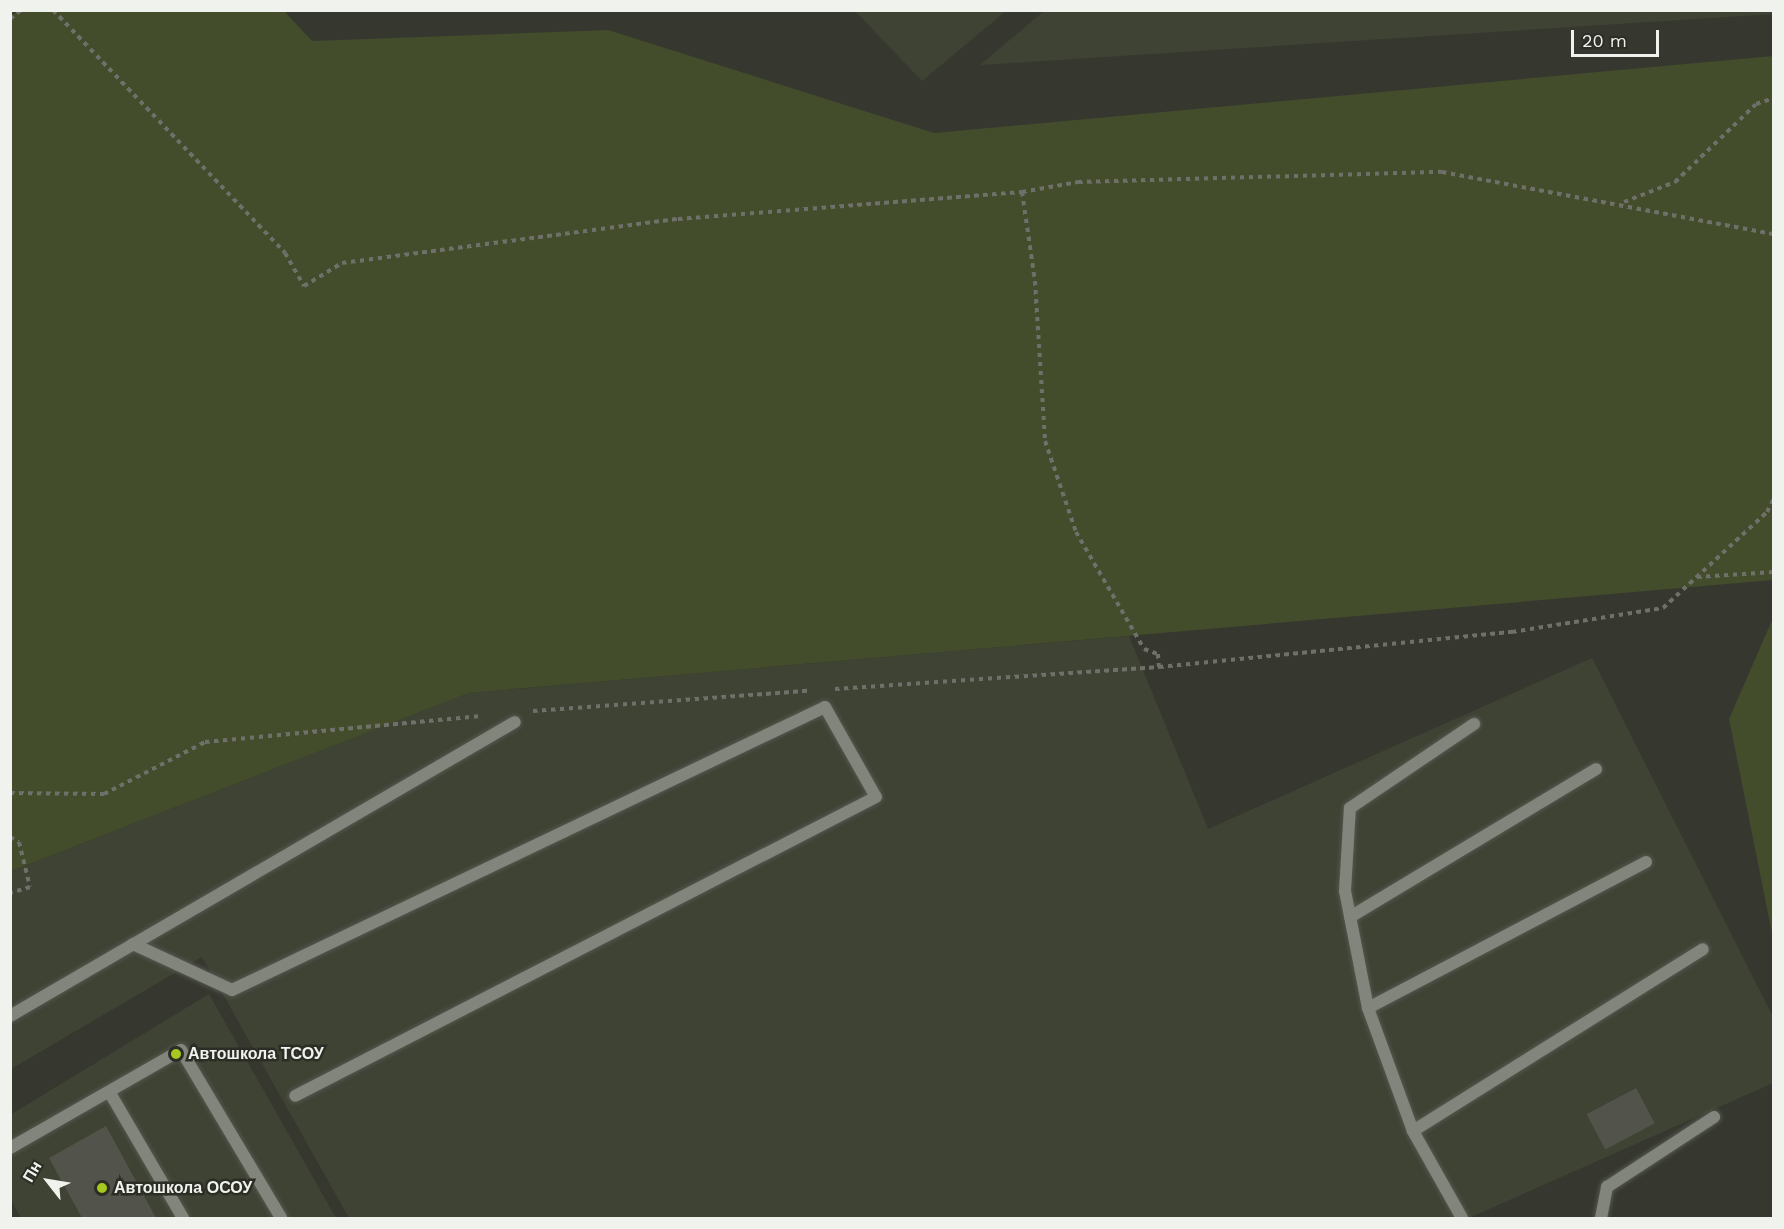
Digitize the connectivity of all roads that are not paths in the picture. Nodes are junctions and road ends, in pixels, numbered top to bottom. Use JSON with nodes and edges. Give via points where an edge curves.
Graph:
{"nodes":[{"id":1,"x":518,"y":717,"type":"road end"},
{"id":2,"x":1473,"y":724,"type":"dead end"},
{"id":3,"x":1596,"y":769,"type":"dead end"},
{"id":4,"x":1646,"y":862,"type":"dead end"},
{"id":5,"x":1350,"y":917,"type":"junction"},
{"id":6,"x":133,"y":944,"type":"junction"},
{"id":7,"x":1703,"y":949,"type":"dead end"},
{"id":8,"x":1368,"y":1008,"type":"junction"},
{"id":9,"x":10,"y":1016,"type":"edge"},
{"id":10,"x":110,"y":1093,"type":"junction"},
{"id":11,"x":295,"y":1096,"type":"dead end"},
{"id":12,"x":1714,"y":1118,"type":"dead end"},
{"id":13,"x":1413,"y":1131,"type":"junction"},
{"id":14,"x":10,"y":1148,"type":"edge"},
{"id":15,"x":183,"y":1218,"type":"edge"},
{"id":16,"x":281,"y":1218,"type":"edge"},
{"id":17,"x":1462,"y":1218,"type":"edge"},
{"id":18,"x":1601,"y":1218,"type":"edge"}],
"edges":[{"from":1,"to":6,"type":"lane"},
{"from":2,"to":5,"type":"lane","via":[[1350,808],[1345,891]]},
{"from":3,"to":5,"type":"lane"},
{"from":4,"to":8,"type":"lane"},
{"from":5,"to":8,"type":"lane"},
{"from":6,"to":9,"type":"lane"},
{"from":6,"to":11,"type":"lane","via":[[232,990],[825,707],[876,797]]},
{"from":7,"to":13,"type":"lane"},
{"from":8,"to":13,"type":"lane"},
{"from":10,"to":14,"type":"lane"},
{"from":10,"to":15,"type":"lane"},
{"from":10,"to":16,"type":"lane","via":[[181,1050]]},
{"from":12,"to":18,"type":"lane","via":[[1607,1187]]},
{"from":13,"to":17,"type":"lane"}]}
